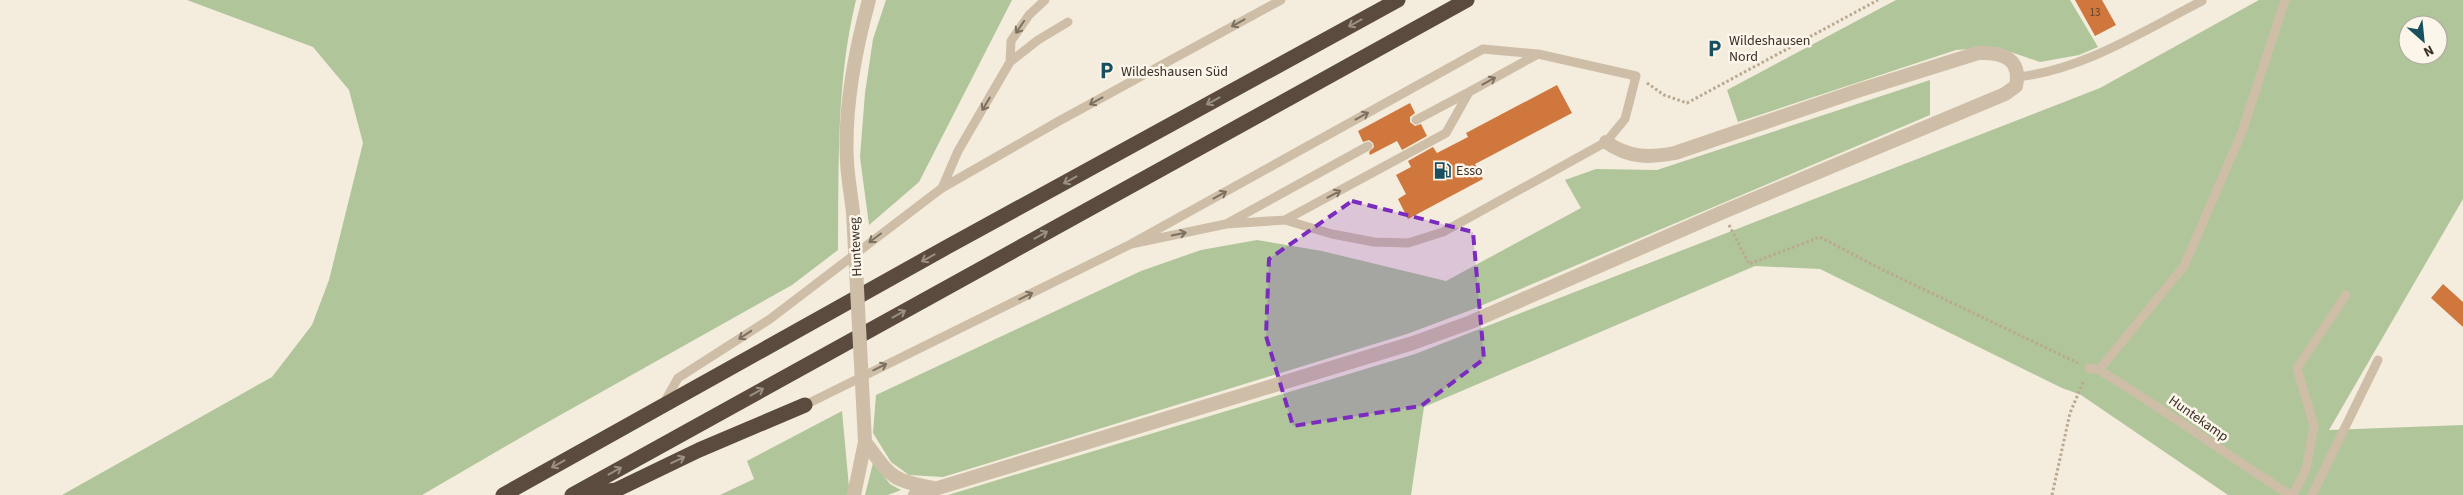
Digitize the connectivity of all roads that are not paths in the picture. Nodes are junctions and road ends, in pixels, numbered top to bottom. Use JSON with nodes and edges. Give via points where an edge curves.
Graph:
{"nodes":[{"id":1,"x":869,"y":0,"type":"edge"},
{"id":2,"x":1045,"y":0,"type":"edge"},
{"id":3,"x":1281,"y":0,"type":"edge"},
{"id":4,"x":1398,"y":0,"type":"edge"},
{"id":5,"x":1466,"y":0,"type":"edge"},
{"id":6,"x":2202,"y":0,"type":"edge"},
{"id":7,"x":2285,"y":0,"type":"edge"},
{"id":8,"x":1068,"y":22,"type":"dead end"},
{"id":9,"x":1538,"y":54,"type":"junction"},
{"id":10,"x":1010,"y":62,"type":"junction"},
{"id":11,"x":2018,"y":77,"type":"junction"},
{"id":12,"x":1468,"y":92,"type":"junction"},
{"id":13,"x":1416,"y":120,"type":"dead end"},
{"id":14,"x":1606,"y":142,"type":"junction"},
{"id":15,"x":1368,"y":146,"type":"dead end"},
{"id":16,"x":942,"y":188,"type":"junction"},
{"id":17,"x":1285,"y":220,"type":"junction"},
{"id":18,"x":1226,"y":224,"type":"junction"},
{"id":19,"x":1132,"y":244,"type":"junction"},
{"id":20,"x":2346,"y":295,"type":"dead end"},
{"id":21,"x":2378,"y":360,"type":"dead end"},
{"id":22,"x":2089,"y":368,"type":"road end"},
{"id":23,"x":2099,"y":370,"type":"junction"},
{"id":24,"x":805,"y":404,"type":"joint"},
{"id":25,"x":662,"y":406,"type":"junction"},
{"id":26,"x":865,"y":442,"type":"junction"},
{"id":27,"x":933,"y":488,"type":"junction"},
{"id":28,"x":503,"y":495,"type":"edge"},
{"id":29,"x":572,"y":495,"type":"edge"},
{"id":30,"x":584,"y":495,"type":"edge"},
{"id":31,"x":854,"y":495,"type":"edge"},
{"id":32,"x":915,"y":495,"type":"edge"},
{"id":33,"x":2291,"y":495,"type":"edge"},
{"id":34,"x":2312,"y":495,"type":"edge"}],
"edges":[{"from":1,"to":26,"type":"street","name":"Hunteweg","bridge":true,"via":[[850,96],[847,161],[853,212]]},
{"from":2,"to":10,"type":"lane","one_way":true,"via":[[1029,15],[1011,41]]},
{"from":3,"to":16,"type":"lane","one_way":true},
{"from":4,"to":25,"type":"highway","one_way":true},
{"from":29,"to":5,"type":"highway","one_way":true},
{"from":6,"to":11,"type":"lane","via":[[2094,57],[2045,74]]},
{"from":7,"to":23,"type":"lane","via":[[2242,132],[2184,266]]},
{"from":8,"to":10,"type":"lane"},
{"from":12,"to":9,"type":"lane","one_way":true},
{"from":9,"to":14,"type":"lane","via":[[1636,76],[1625,119]]},
{"from":19,"to":9,"type":"lane","one_way":true,"via":[[1483,49]]},
{"from":10,"to":16,"type":"lane","one_way":true,"via":[[958,151]]},
{"from":11,"to":14,"type":"street","via":[[2014,64],[2006,57],[1996,52],[1978,53],[1675,154],[1648,158]]},
{"from":11,"to":27,"type":"street","via":[[2016,86],[2005,94],[1471,322],[1413,343]]},
{"from":12,"to":13,"type":"lane"},
{"from":17,"to":12,"type":"lane","one_way":true,"via":[[1446,133]]},
{"from":14,"to":17,"type":"lane","via":[[1443,232],[1408,243],[1332,234]]},
{"from":15,"to":18,"type":"lane"},
{"from":16,"to":25,"type":"lane","one_way":true,"via":[[770,319],[678,378]]},
{"from":17,"to":18,"type":"lane"},
{"from":19,"to":18,"type":"lane","one_way":true},
{"from":24,"to":19,"type":"lane","one_way":true},
{"from":20,"to":33,"type":"lane","via":[[2297,368],[2314,426],[2306,469]]},
{"from":21,"to":34,"type":"lane"},
{"from":22,"to":23,"type":"lane","name":"Huntekamp"},
{"from":23,"to":33,"type":"lane","name":"Huntekamp"},
{"from":30,"to":24,"type":"highway","one_way":true,"via":[[616,490]]},
{"from":25,"to":28,"type":"highway","one_way":true},
{"from":26,"to":27,"type":"street","via":[[895,479]]},
{"from":26,"to":31,"type":"street","name":"Hunteweg"},
{"from":27,"to":32,"type":"street"}]}
